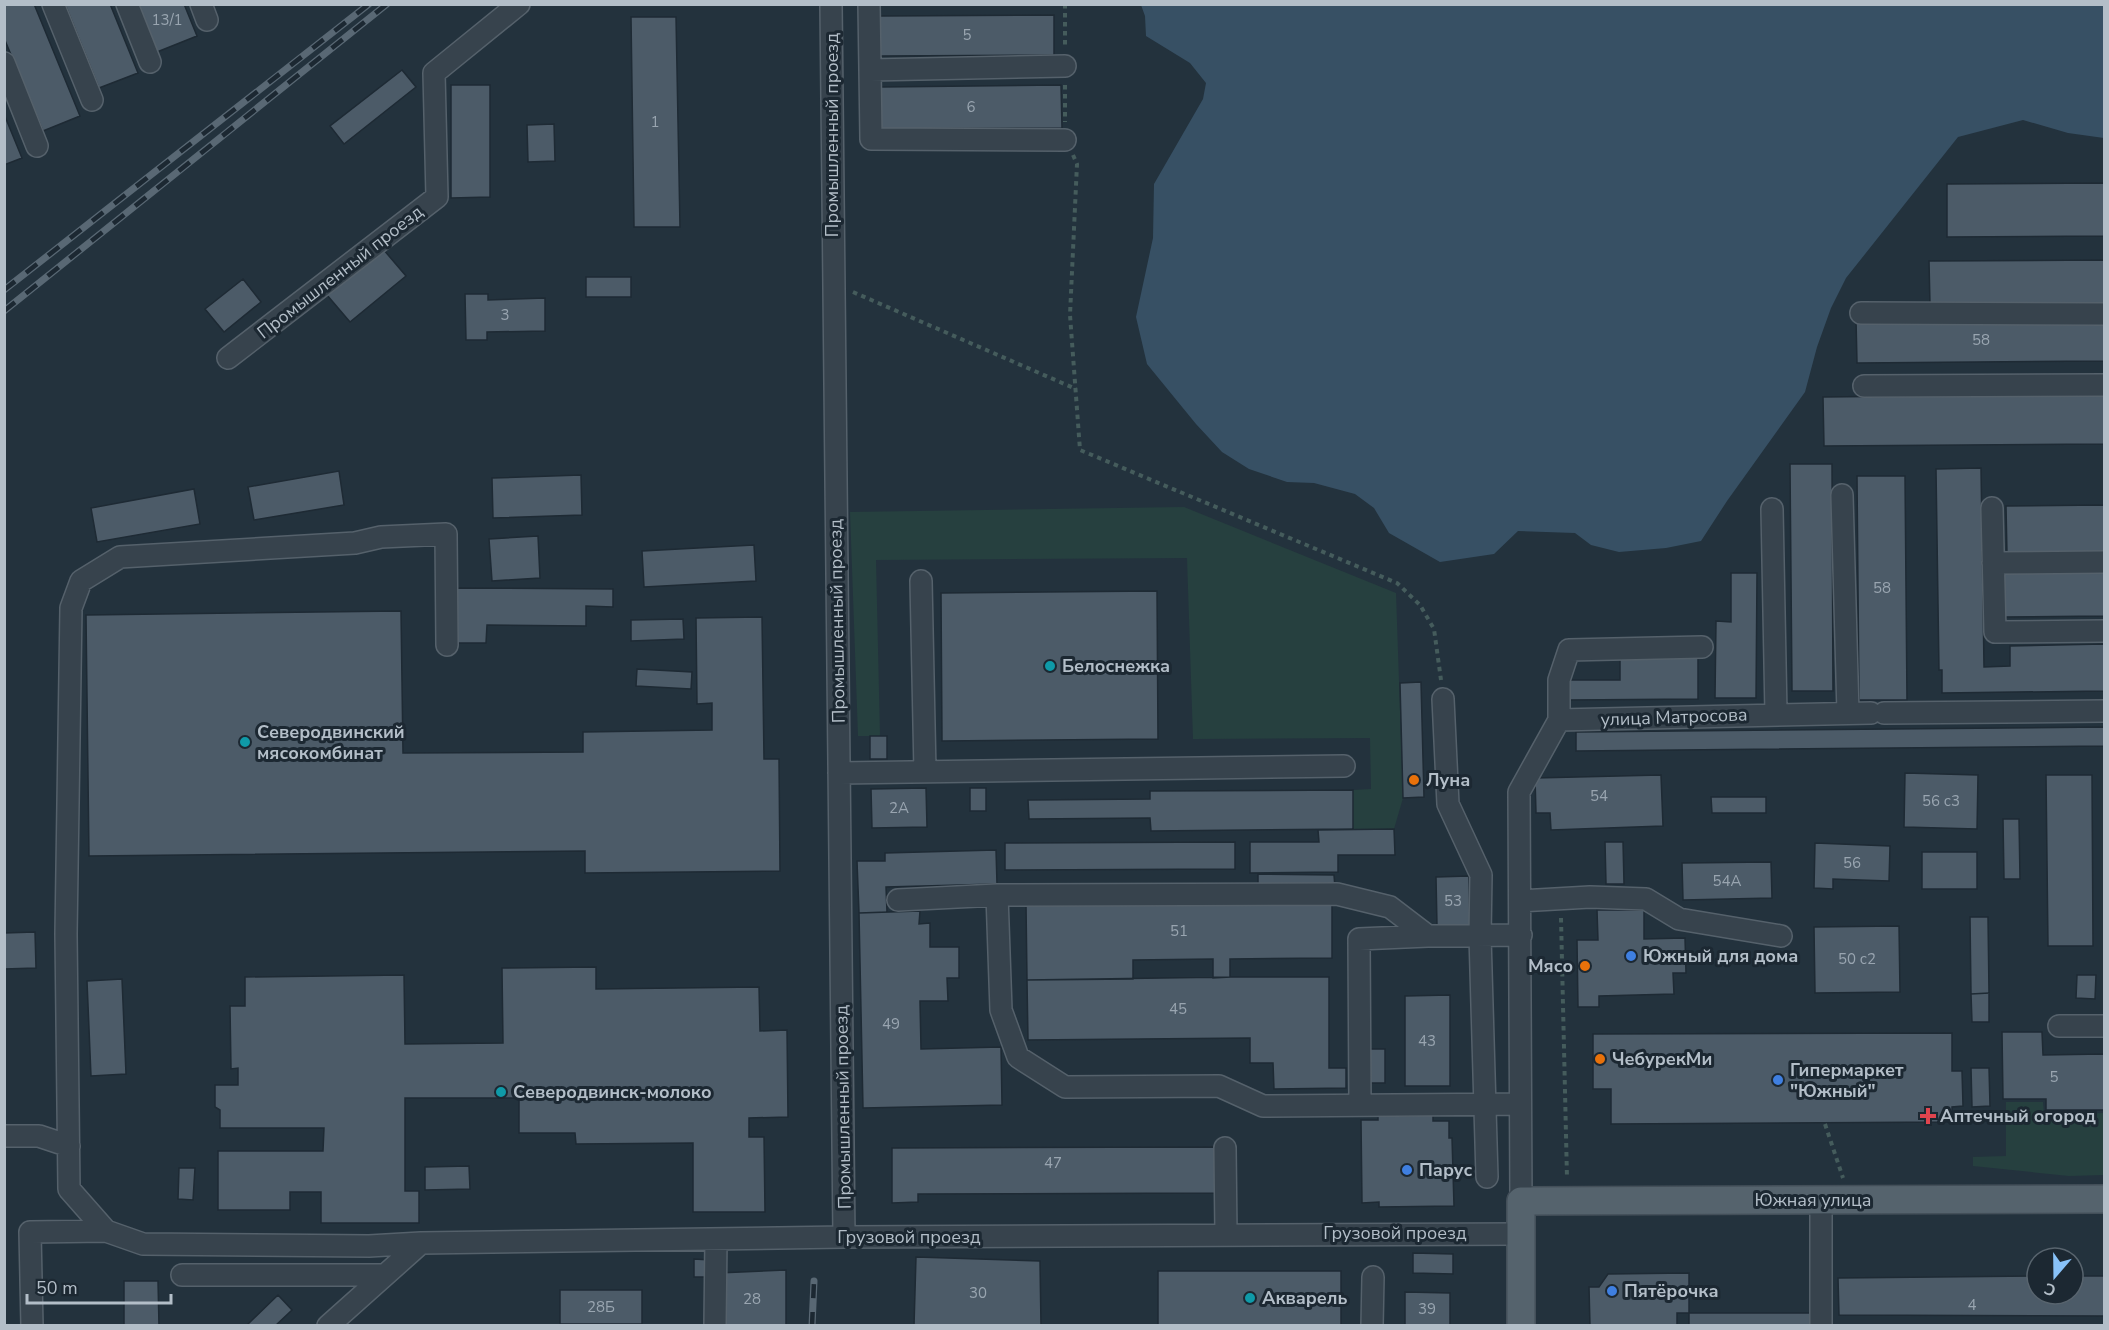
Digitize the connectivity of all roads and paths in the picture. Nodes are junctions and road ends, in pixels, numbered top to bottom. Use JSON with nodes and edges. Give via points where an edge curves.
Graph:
{"nodes":[{"id":1,"x":53,"y":4,"type":"edge"},
{"id":2,"x":127,"y":4,"type":"edge"},
{"id":3,"x":519,"y":4,"type":"edge"},
{"id":4,"x":831,"y":4,"type":"edge"},
{"id":5,"x":869,"y":4,"type":"edge"},
{"id":6,"x":150,"y":62,"type":"dead end"},
{"id":7,"x":4,"y":63,"type":"edge"},
{"id":8,"x":1065,"y":66,"type":"dead end"},
{"id":9,"x":870,"y":70,"type":"junction"},
{"id":10,"x":92,"y":100,"type":"dead end"},
{"id":11,"x":1065,"y":140,"type":"joint"},
{"id":12,"x":37,"y":146,"type":"dead end"},
{"id":13,"x":833,"y":284,"type":"junction"},
{"id":14,"x":1861,"y":313,"type":"dead end"},
{"id":15,"x":2104,"y":314,"type":"edge"},
{"id":16,"x":228,"y":358,"type":"dead end"},
{"id":17,"x":2104,"y":385,"type":"edge"},
{"id":18,"x":1864,"y":386,"type":"dead end"},
{"id":19,"x":1076,"y":389,"type":"junction"},
{"id":20,"x":1842,"y":495,"type":"dead end"},
{"id":21,"x":1992,"y":508,"type":"dead end"},
{"id":22,"x":1772,"y":509,"type":"dead end"},
{"id":23,"x":2104,"y":562,"type":"edge"},
{"id":24,"x":1993,"y":563,"type":"junction"},
{"id":25,"x":921,"y":581,"type":"dead end"},
{"id":26,"x":2104,"y":631,"type":"edge"},
{"id":27,"x":447,"y":645,"type":"dead end"},
{"id":28,"x":1702,"y":647,"type":"dead end"},
{"id":29,"x":1443,"y":699,"type":"joint"},
{"id":30,"x":2104,"y":711,"type":"edge"},
{"id":31,"x":1848,"y":713,"type":"junction"},
{"id":32,"x":1776,"y":714,"type":"junction"},
{"id":33,"x":1559,"y":720,"type":"junction"},
{"id":34,"x":1344,"y":766,"type":"dead end"},
{"id":35,"x":925,"y":772,"type":"junction"},
{"id":36,"x":839,"y":773,"type":"junction"},
{"id":37,"x":997,"y":895,"type":"junction"},
{"id":38,"x":1560,"y":899,"type":"junction"},
{"id":39,"x":898,"y":900,"type":"dead end"},
{"id":40,"x":1520,"y":901,"type":"junction"},
{"id":41,"x":1521,"y":935,"type":"junction"},
{"id":42,"x":1428,"y":936,"type":"junction"},
{"id":43,"x":1480,"y":936,"type":"junction"},
{"id":44,"x":1781,"y":936,"type":"dead end"},
{"id":45,"x":2059,"y":1026,"type":"dead end"},
{"id":46,"x":2104,"y":1026,"type":"edge"},
{"id":47,"x":1485,"y":1103,"type":"junction"},
{"id":48,"x":1520,"y":1104,"type":"junction"},
{"id":49,"x":1360,"y":1105,"type":"junction"},
{"id":50,"x":1825,"y":1124,"type":"dead end"},
{"id":51,"x":4,"y":1136,"type":"edge"},
{"id":52,"x":69,"y":1146,"type":"junction"},
{"id":53,"x":1225,"y":1148,"type":"dead end"},
{"id":54,"x":1487,"y":1177,"type":"dead end"},
{"id":55,"x":1567,"y":1178,"type":"dead end"},
{"id":56,"x":1852,"y":1178,"type":"dead end"},
{"id":57,"x":2104,"y":1199,"type":"edge"},
{"id":58,"x":1821,"y":1200,"type":"junction"},
{"id":59,"x":1521,"y":1201,"type":"junction"},
{"id":60,"x":106,"y":1231,"type":"junction"},
{"id":61,"x":1226,"y":1234,"type":"junction"},
{"id":62,"x":1521,"y":1234,"type":"junction"},
{"id":63,"x":844,"y":1237,"type":"junction"},
{"id":64,"x":716,"y":1239,"type":"junction"},
{"id":65,"x":421,"y":1243,"type":"junction"},
{"id":66,"x":182,"y":1275,"type":"dead end"},
{"id":67,"x":386,"y":1275,"type":"junction"},
{"id":68,"x":1373,"y":1277,"type":"dead end"},
{"id":69,"x":32,"y":1326,"type":"edge"},
{"id":70,"x":328,"y":1326,"type":"edge"},
{"id":71,"x":715,"y":1326,"type":"edge"},
{"id":72,"x":1372,"y":1326,"type":"edge"},
{"id":73,"x":1521,"y":1326,"type":"edge"},
{"id":74,"x":1821,"y":1326,"type":"edge"}],
"edges":[{"from":1,"to":10,"type":"street"},
{"from":2,"to":6,"type":"street"},
{"from":3,"to":16,"type":"street","name":"Промышленный проезд","via":[[434,73],[437,197]]},
{"from":4,"to":13,"type":"street","name":"Промышленный проезд"},
{"from":5,"to":9,"type":"street"},
{"from":7,"to":12,"type":"street"},
{"from":8,"to":9,"type":"street"},
{"from":9,"to":11,"type":"street","via":[[871,139]]},
{"from":11,"to":19,"type":"path","via":[[1077,164],[1070,315]]},
{"from":13,"to":19,"type":"path"},
{"from":13,"to":36,"type":"street","name":"Промышленный проезд"},
{"from":14,"to":15,"type":"street"},
{"from":17,"to":18,"type":"street"},
{"from":19,"to":29,"type":"path","via":[[1080,450],[1397,583],[1420,605],[1434,629]]},
{"from":20,"to":31,"type":"street"},
{"from":21,"to":24,"type":"street"},
{"from":22,"to":32,"type":"street"},
{"from":23,"to":24,"type":"street"},
{"from":24,"to":26,"type":"street","via":[[1995,632]]},
{"from":25,"to":35,"type":"street"},
{"from":27,"to":52,"type":"street","via":[[446,534],[120,557],[81,581],[71,608],[66,988]]},
{"from":28,"to":33,"type":"street","via":[[1569,650],[1559,680]]},
{"from":29,"to":43,"type":"street","via":[[1448,804],[1480,875]]},
{"from":30,"to":31,"type":"street","name":"улица Матросова"},
{"from":31,"to":32,"type":"street","name":"улица Матросова"},
{"from":32,"to":33,"type":"street","name":"улица Матросова"},
{"from":33,"to":40,"type":"street","via":[[1520,792]]},
{"from":34,"to":35,"type":"street"},
{"from":35,"to":36,"type":"street"},
{"from":36,"to":63,"type":"street","name":"Промышленный проезд"},
{"from":37,"to":39,"type":"street"},
{"from":37,"to":42,"type":"street","via":[[1337,894],[1390,907]]},
{"from":37,"to":49,"type":"street","via":[[1001,1010],[1018,1058],[1065,1086],[1219,1086],[1263,1106]]},
{"from":38,"to":40,"type":"street"},
{"from":38,"to":44,"type":"street","via":[[1646,899],[1679,919]]},
{"from":38,"to":55,"type":"path"},
{"from":40,"to":41,"type":"street"},
{"from":41,"to":43,"type":"street"},
{"from":41,"to":48,"type":"street"},
{"from":42,"to":43,"type":"street"},
{"from":42,"to":49,"type":"street","via":[[1359,939]]},
{"from":43,"to":47,"type":"street"},
{"from":45,"to":46,"type":"street"},
{"from":47,"to":48,"type":"street"},
{"from":47,"to":49,"type":"street"},
{"from":47,"to":54,"type":"street"},
{"from":48,"to":59,"type":"street"},
{"from":50,"to":56,"type":"path","via":[[1842,1178]]},
{"from":51,"to":52,"type":"street","via":[[39,1136]]},
{"from":52,"to":60,"type":"street","via":[[69,1189]]},
{"from":53,"to":61,"type":"street"},
{"from":57,"to":58,"type":"main road","name":"Южная улица"},
{"from":58,"to":59,"type":"main road","name":"Южная улица"},
{"from":58,"to":74,"type":"street"},
{"from":59,"to":62,"type":"main road"},
{"from":60,"to":65,"type":"street","name":"Грузовой проезд","via":[[143,1244]]},
{"from":60,"to":69,"type":"street","via":[[30,1232]]},
{"from":61,"to":62,"type":"street","name":"Грузовой проезд"},
{"from":61,"to":63,"type":"street","name":"Грузовой проезд"},
{"from":62,"to":73,"type":"main road"},
{"from":63,"to":64,"type":"street","name":"Грузовой проезд"},
{"from":64,"to":65,"type":"street","name":"Грузовой проезд"},
{"from":64,"to":71,"type":"street"},
{"from":65,"to":67,"type":"street"},
{"from":66,"to":67,"type":"street"},
{"from":67,"to":70,"type":"street"},
{"from":68,"to":72,"type":"street"}]}
